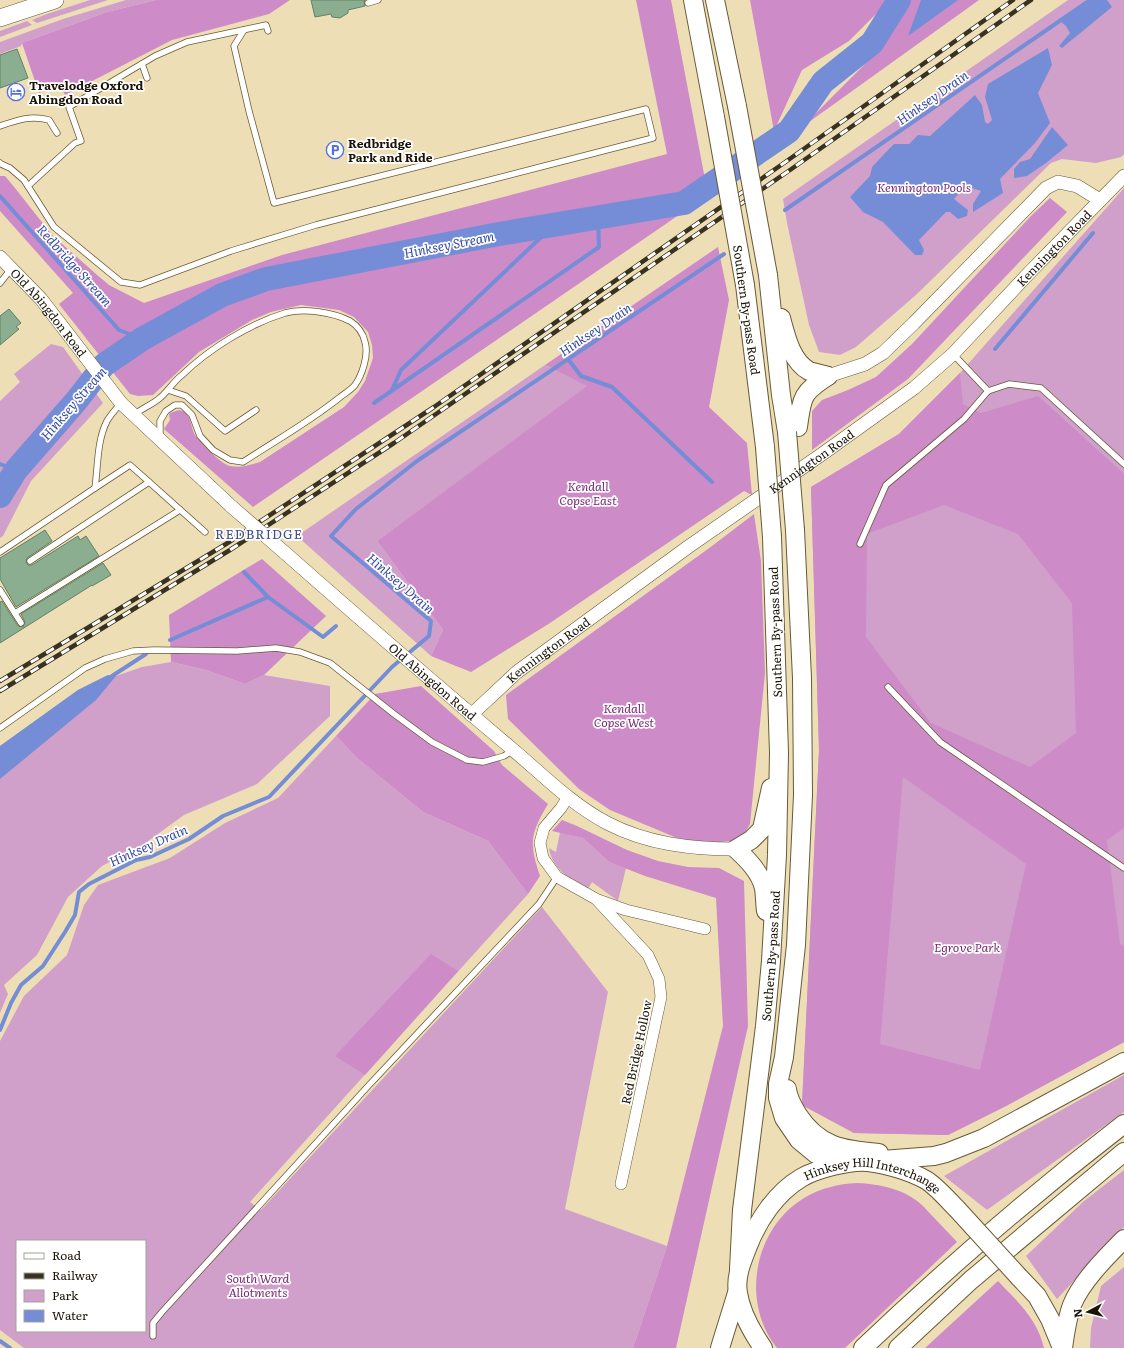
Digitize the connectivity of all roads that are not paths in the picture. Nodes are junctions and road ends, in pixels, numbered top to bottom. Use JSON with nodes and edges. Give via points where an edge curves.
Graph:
{"nodes":[{"id":1,"x":55,"y":0,"type":"edge"},
{"id":2,"x":378,"y":0,"type":"edge"},
{"id":3,"x":693,"y":0,"type":"edge"},
{"id":4,"x":715,"y":0,"type":"edge"},
{"id":5,"x":368,"y":3,"type":"dead end"},
{"id":6,"x":0,"y":18,"type":"edge"},
{"id":7,"x":244,"y":30,"type":"junction"},
{"id":8,"x":268,"y":31,"type":"dead end"},
{"id":9,"x":142,"y":64,"type":"junction"},
{"id":10,"x":147,"y":78,"type":"dead end"},
{"id":11,"x":0,"y":126,"type":"edge"},
{"id":12,"x":57,"y":133,"type":"dead end"},
{"id":13,"x":0,"y":164,"type":"edge"},
{"id":14,"x":1124,"y":176,"type":"edge"},
{"id":15,"x":28,"y":186,"type":"junction"},
{"id":16,"x":1100,"y":200,"type":"junction"},
{"id":17,"x":0,"y":257,"type":"edge"},
{"id":18,"x":12,"y":269,"type":"junction"},
{"id":19,"x":768,"y":275,"type":"junction"},
{"id":20,"x":0,"y":283,"type":"edge"},
{"id":21,"x":953,"y":354,"type":"junction"},
{"id":22,"x":828,"y":376,"type":"junction"},
{"id":23,"x":168,"y":390,"type":"junction"},
{"id":24,"x":988,"y":391,"type":"junction"},
{"id":25,"x":186,"y":396,"type":"junction"},
{"id":26,"x":117,"y":399,"type":"junction"},
{"id":27,"x":182,"y":405,"type":"junction"},
{"id":28,"x":256,"y":410,"type":"dead end"},
{"id":29,"x":133,"y":415,"type":"junction"},
{"id":30,"x":792,"y":429,"type":"junction"},
{"id":31,"x":162,"y":442,"type":"junction"},
{"id":32,"x":1124,"y":464,"type":"edge"},
{"id":33,"x":149,"y":482,"type":"junction"},
{"id":34,"x":95,"y":488,"type":"junction"},
{"id":35,"x":180,"y":510,"type":"junction"},
{"id":36,"x":205,"y":532,"type":"dead end"},
{"id":37,"x":860,"y":544,"type":"dead end"},
{"id":38,"x":0,"y":552,"type":"edge"},
{"id":39,"x":30,"y":561,"type":"dead end"},
{"id":40,"x":0,"y":590,"type":"edge"},
{"id":41,"x":15,"y":613,"type":"junction"},
{"id":42,"x":21,"y":623,"type":"dead end"},
{"id":43,"x":888,"y":686,"type":"dead end"},
{"id":44,"x":471,"y":715,"type":"junction"},
{"id":45,"x":0,"y":728,"type":"edge"},
{"id":46,"x":513,"y":750,"type":"junction"},
{"id":47,"x":779,"y":753,"type":"junction"},
{"id":48,"x":568,"y":797,"type":"junction"},
{"id":49,"x":736,"y":849,"type":"junction"},
{"id":50,"x":1124,"y":868,"type":"edge"},
{"id":51,"x":557,"y":877,"type":"junction"},
{"id":52,"x":596,"y":899,"type":"junction"},
{"id":53,"x":705,"y":929,"type":"dead end"},
{"id":54,"x":771,"y":961,"type":"junction"},
{"id":55,"x":784,"y":1057,"type":"junction"},
{"id":56,"x":1124,"y":1062,"type":"edge"},
{"id":57,"x":1124,"y":1124,"type":"edge"},
{"id":58,"x":1124,"y":1152,"type":"edge"},
{"id":59,"x":909,"y":1158,"type":"junction"},
{"id":60,"x":867,"y":1162,"type":"junction"},
{"id":61,"x":840,"y":1164,"type":"junction"},
{"id":62,"x":621,"y":1184,"type":"dead end"},
{"id":63,"x":1124,"y":1239,"type":"edge"},
{"id":64,"x":739,"y":1269,"type":"junction"},
{"id":65,"x":737,"y":1293,"type":"junction"},
{"id":66,"x":154,"y":1336,"type":"dead end"},
{"id":67,"x":720,"y":1348,"type":"edge"},
{"id":68,"x":763,"y":1348,"type":"edge"},
{"id":69,"x":862,"y":1348,"type":"edge"},
{"id":70,"x":898,"y":1348,"type":"edge"},
{"id":71,"x":1062,"y":1348,"type":"edge"}],
"edges":[{"from":1,"to":6,"type":"main road"},
{"from":2,"to":5,"type":"lane"},
{"from":3,"to":47,"type":"highway","name":"Southern By-pass Road","bridge":true,"via":[[745,285],[765,447],[772,537]]},
{"from":4,"to":19,"type":"highway","name":"Southern By-pass Road","bridge":true},
{"from":7,"to":8,"type":"lane","via":[[266,25]]},
{"from":7,"to":9,"type":"lane","via":[[187,42]]},
{"from":7,"to":15,"type":"lane","via":[[234,46],[274,203],[646,109],[653,138],[316,225],[231,251],[140,285],[121,282],[54,227]]},
{"from":9,"to":10,"type":"lane"},
{"from":9,"to":15,"type":"lane","via":[[69,107],[81,141],[75,143]]},
{"from":11,"to":12,"type":"lane","via":[[22,119],[39,118],[49,120]]},
{"from":13,"to":15,"type":"lane","via":[[10,168]]},
{"from":14,"to":16,"type":"street","name":"Kennington Road"},
{"from":16,"to":21,"type":"street","name":"Kennington Road"},
{"from":16,"to":22,"type":"street","via":[[1077,186],[1058,182],[1046,188],[882,353],[865,364]]},
{"from":17,"to":18,"type":"street","name":"Old Abingdon Road"},
{"from":18,"to":20,"type":"lane"},
{"from":18,"to":26,"type":"street","name":"Old Abingdon Road","via":[[41,299]]},
{"from":19,"to":22,"type":"highway","via":[[789,345],[799,362],[810,371]]},
{"from":19,"to":30,"type":"highway","name":"Southern By-pass Road","via":[[780,388]]},
{"from":21,"to":24,"type":"lane"},
{"from":21,"to":44,"type":"street","name":"Kennington Road","via":[[884,411],[688,547],[517,672]]},
{"from":22,"to":30,"type":"highway","via":[[804,394]]},
{"from":23,"to":25,"type":"lane"},
{"from":23,"to":27,"type":"lane","via":[[202,357],[224,342],[286,313],[313,312],[341,318],[360,330],[368,350],[355,386],[243,462],[230,460],[213,450],[200,436],[192,415]]},
{"from":23,"to":29,"type":"lane"},
{"from":24,"to":32,"type":"lane","via":[[1009,384],[1041,388]]},
{"from":24,"to":37,"type":"lane","via":[[964,420],[886,485]]},
{"from":25,"to":27,"type":"lane"},
{"from":25,"to":28,"type":"lane","via":[[225,431]]},
{"from":26,"to":29,"type":"street","name":"Old Abingdon Road"},
{"from":26,"to":34,"type":"lane","via":[[100,443]]},
{"from":27,"to":31,"type":"lane","via":[[175,405],[166,411],[160,421]]},
{"from":29,"to":31,"type":"street","name":"Old Abingdon Road"},
{"from":30,"to":55,"type":"highway","name":"Southern By-pass Road","bridge":true,"via":[[792,488],[802,678],[803,795],[796,945]]},
{"from":31,"to":44,"type":"street","name":"Old Abingdon Road","bridge":true,"via":[[232,507]]},
{"from":33,"to":34,"type":"lane","via":[[130,465]]},
{"from":33,"to":35,"type":"lane"},
{"from":33,"to":39,"type":"lane"},
{"from":34,"to":38,"type":"lane"},
{"from":35,"to":36,"type":"lane"},
{"from":35,"to":41,"type":"lane"},
{"from":40,"to":41,"type":"lane"},
{"from":41,"to":42,"type":"lane"},
{"from":43,"to":50,"type":"lane","via":[[940,742]]},
{"from":44,"to":46,"type":"street","name":"Old Abingdon Road"},
{"from":45,"to":46,"type":"lane","via":[[85,668],[105,658],[133,651],[237,651],[276,648],[300,652],[330,662],[432,742],[467,760],[483,762],[504,756]]},
{"from":46,"to":48,"type":"street","name":"Old Abingdon Road"},
{"from":47,"to":49,"type":"highway","via":[[762,829],[751,840]]},
{"from":47,"to":54,"type":"highway","name":"Southern By-pass Road","via":[[778,855]]},
{"from":48,"to":49,"type":"street","name":"Old Abingdon Road","via":[[606,823],[630,833],[657,841],[705,849]]},
{"from":48,"to":51,"type":"street","name":"Red Bridge Hollow","via":[[544,828],[540,843],[543,858]]},
{"from":49,"to":54,"type":"highway","via":[[751,862],[764,888]]},
{"from":51,"to":52,"type":"street","name":"Red Bridge Hollow"},
{"from":51,"to":66,"type":"lane","via":[[539,904],[162,1312],[153,1323]]},
{"from":52,"to":53,"type":"street","name":"Red Bridge Hollow","via":[[626,910]]},
{"from":52,"to":62,"type":"street","name":"Red Bridge Hollow","via":[[648,955],[659,979],[661,997]]},
{"from":54,"to":64,"type":"highway","name":"Southern By-pass Road","via":[[742,1210]]},
{"from":55,"to":59,"type":"highway","via":[[787,1092],[792,1106],[805,1126],[817,1136],[829,1144],[844,1149]]},
{"from":55,"to":61,"type":"highway","name":"Southern By-pass Road","via":[[778,1084],[778,1098],[784,1118],[799,1140],[816,1154]]},
{"from":56,"to":59,"type":"highway","via":[[984,1138],[946,1153]]},
{"from":57,"to":69,"type":"highway","via":[[1050,1182]]},
{"from":58,"to":70,"type":"highway","via":[[971,1280]]},
{"from":59,"to":60,"type":"highway"},
{"from":60,"to":61,"type":"highway","name":"Hinksey Hill Interchange"},
{"from":60,"to":71,"type":"highway","name":"Hinksey Hill Interchange","bridge":true,"via":[[896,1168],[927,1180],[1037,1296]]},
{"from":61,"to":64,"type":"highway","name":"Hinksey Hill Interchange","via":[[801,1178],[784,1192],[763,1215]]},
{"from":63,"to":71,"type":"highway","via":[[1111,1251],[1076,1298]]},
{"from":64,"to":65,"type":"highway","name":"Hinksey Hill Interchange"},
{"from":65,"to":67,"type":"highway"},
{"from":65,"to":68,"type":"highway","name":"Hinksey Hill Interchange","via":[[752,1332]]}]}
